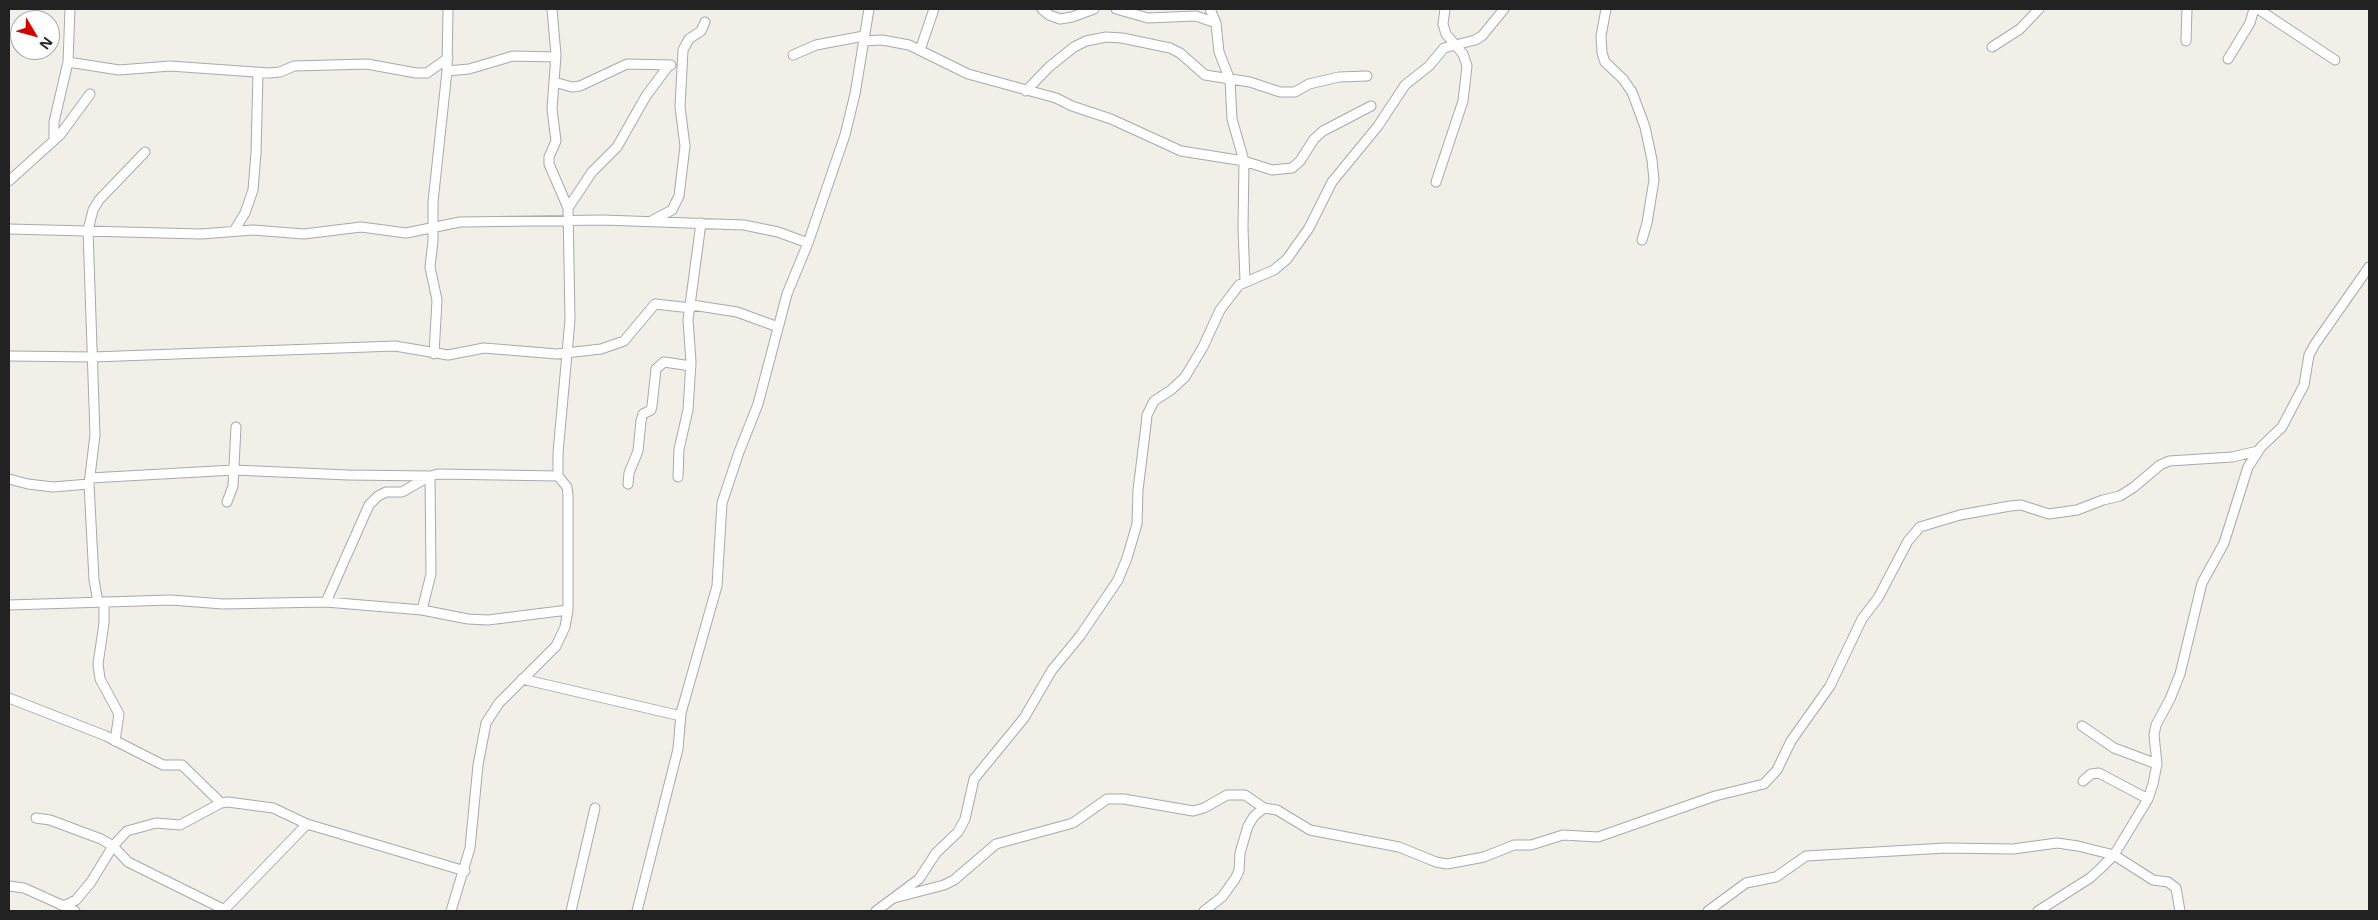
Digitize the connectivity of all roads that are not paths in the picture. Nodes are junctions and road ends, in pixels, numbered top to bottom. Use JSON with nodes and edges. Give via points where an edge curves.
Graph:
{"nodes":[{"id":1,"x":70,"y":9,"type":"edge"},
{"id":2,"x":448,"y":9,"type":"edge"},
{"id":3,"x":552,"y":9,"type":"edge"},
{"id":4,"x":869,"y":9,"type":"edge"},
{"id":5,"x":934,"y":9,"type":"edge"},
{"id":6,"x":1042,"y":9,"type":"edge"},
{"id":7,"x":1094,"y":9,"type":"edge"},
{"id":8,"x":1116,"y":9,"type":"edge"},
{"id":9,"x":1210,"y":9,"type":"edge"},
{"id":10,"x":1445,"y":9,"type":"edge"},
{"id":11,"x":1504,"y":9,"type":"edge"},
{"id":12,"x":1606,"y":9,"type":"edge"},
{"id":13,"x":2039,"y":9,"type":"edge"},
{"id":14,"x":2188,"y":9,"type":"edge"},
{"id":15,"x":2254,"y":9,"type":"edge"},
{"id":16,"x":2258,"y":9,"type":"edge"},
{"id":17,"x":705,"y":22,"type":"dead end"},
{"id":18,"x":1216,"y":23,"type":"junction"},
{"id":19,"x":863,"y":39,"type":"junction"},
{"id":20,"x":2186,"y":41,"type":"dead end"},
{"id":21,"x":1455,"y":45,"type":"junction"},
{"id":22,"x":1992,"y":47,"type":"dead end"},
{"id":23,"x":920,"y":50,"type":"junction"},
{"id":24,"x":793,"y":55,"type":"dead end"},
{"id":25,"x":556,"y":57,"type":"junction"},
{"id":26,"x":448,"y":58,"type":"junction"},
{"id":27,"x":2228,"y":60,"type":"dead end"},
{"id":28,"x":2335,"y":60,"type":"dead end"},
{"id":29,"x":68,"y":62,"type":"junction"},
{"id":30,"x":681,"y":64,"type":"junction"},
{"id":31,"x":669,"y":65,"type":"junction"},
{"id":32,"x":447,"y":72,"type":"junction"},
{"id":33,"x":258,"y":73,"type":"junction"},
{"id":34,"x":1367,"y":76,"type":"dead end"},
{"id":35,"x":1230,"y":80,"type":"junction"},
{"id":36,"x":554,"y":82,"type":"junction"},
{"id":37,"x":1026,"y":91,"type":"junction"},
{"id":38,"x":90,"y":94,"type":"dead end"},
{"id":39,"x":1371,"y":106,"type":"dead end"},
{"id":40,"x":54,"y":140,"type":"junction"},
{"id":41,"x":145,"y":152,"type":"dead end"},
{"id":42,"x":1244,"y":161,"type":"junction"},
{"id":43,"x":9,"y":181,"type":"edge"},
{"id":44,"x":1436,"y":182,"type":"dead end"},
{"id":45,"x":568,"y":208,"type":"junction"},
{"id":46,"x":568,"y":220,"type":"junction"},
{"id":47,"x":649,"y":222,"type":"junction"},
{"id":48,"x":701,"y":222,"type":"junction"},
{"id":49,"x":432,"y":227,"type":"junction"},
{"id":50,"x":9,"y":229,"type":"edge"},
{"id":51,"x":88,"y":230,"type":"junction"},
{"id":52,"x":234,"y":231,"type":"junction"},
{"id":53,"x":1642,"y":240,"type":"dead end"},
{"id":54,"x":808,"y":243,"type":"junction"},
{"id":55,"x":2369,"y":268,"type":"edge"},
{"id":56,"x":1245,"y":281,"type":"junction"},
{"id":57,"x":691,"y":307,"type":"junction"},
{"id":58,"x":778,"y":327,"type":"junction"},
{"id":59,"x":567,"y":353,"type":"junction"},
{"id":60,"x":434,"y":354,"type":"junction"},
{"id":61,"x":9,"y":356,"type":"edge"},
{"id":62,"x":93,"y":357,"type":"junction"},
{"id":63,"x":690,"y":366,"type":"junction"},
{"id":64,"x":236,"y":427,"type":"dead end"},
{"id":65,"x":2258,"y":451,"type":"junction"},
{"id":66,"x":234,"y":470,"type":"junction"},
{"id":67,"x":430,"y":476,"type":"junction"},
{"id":68,"x":558,"y":476,"type":"junction"},
{"id":69,"x":678,"y":477,"type":"dead end"},
{"id":70,"x":9,"y":479,"type":"edge"},
{"id":71,"x":89,"y":481,"type":"junction"},
{"id":72,"x":628,"y":484,"type":"dead end"},
{"id":73,"x":227,"y":502,"type":"dead end"},
{"id":74,"x":101,"y":602,"type":"junction"},
{"id":75,"x":326,"y":602,"type":"junction"},
{"id":76,"x":9,"y":605,"type":"edge"},
{"id":77,"x":422,"y":610,"type":"junction"},
{"id":78,"x":568,"y":610,"type":"junction"},
{"id":79,"x":522,"y":679,"type":"junction"},
{"id":80,"x":9,"y":698,"type":"edge"},
{"id":81,"x":681,"y":716,"type":"junction"},
{"id":82,"x":2082,"y":726,"type":"dead end"},
{"id":83,"x":115,"y":741,"type":"junction"},
{"id":84,"x":2157,"y":764,"type":"junction"},
{"id":85,"x":2083,"y":781,"type":"dead end"},
{"id":86,"x":2148,"y":799,"type":"junction"},
{"id":87,"x":221,"y":803,"type":"junction"},
{"id":88,"x":595,"y":808,"type":"dead end"},
{"id":89,"x":1264,"y":808,"type":"junction"},
{"id":90,"x":36,"y":818,"type":"dead end"},
{"id":91,"x":307,"y":824,"type":"junction"},
{"id":92,"x":113,"y":846,"type":"junction"},
{"id":93,"x":2114,"y":855,"type":"junction"},
{"id":94,"x":464,"y":870,"type":"junction"},
{"id":95,"x":9,"y":886,"type":"edge"},
{"id":96,"x":894,"y":898,"type":"junction"},
{"id":97,"x":63,"y":908,"type":"edge"},
{"id":98,"x":75,"y":911,"type":"edge"},
{"id":99,"x":224,"y":911,"type":"edge"},
{"id":100,"x":451,"y":911,"type":"edge"},
{"id":101,"x":571,"y":911,"type":"edge"},
{"id":102,"x":637,"y":911,"type":"edge"},
{"id":103,"x":876,"y":911,"type":"edge"},
{"id":104,"x":1204,"y":911,"type":"edge"},
{"id":105,"x":1708,"y":911,"type":"edge"},
{"id":106,"x":2038,"y":911,"type":"edge"},
{"id":107,"x":2180,"y":911,"type":"edge"}],
"edges":[{"from":1,"to":29,"type":"street"},
{"from":2,"to":26,"type":"street"},
{"from":3,"to":25,"type":"street"},
{"from":4,"to":19,"type":"street"},
{"from":5,"to":23,"type":"street"},
{"from":6,"to":7,"type":"street","via":[[1060,19]]},
{"from":8,"to":18,"type":"street","via":[[1148,18],[1196,16]]},
{"from":9,"to":18,"type":"street"},
{"from":10,"to":21,"type":"street","via":[[1444,30]]},
{"from":11,"to":21,"type":"street","via":[[1482,36]]},
{"from":12,"to":53,"type":"street","via":[[1601,36],[1604,62],[1632,92],[1645,127],[1652,160],[1654,180]]},
{"from":13,"to":22,"type":"street","via":[[2020,29]]},
{"from":14,"to":20,"type":"street"},
{"from":15,"to":27,"type":"street","via":[[2250,23]]},
{"from":16,"to":28,"type":"street"},
{"from":17,"to":30,"type":"street","via":[[701,31],[686,42]]},
{"from":18,"to":35,"type":"street","via":[[1219,52]]},
{"from":19,"to":23,"type":"street","via":[[882,40]]},
{"from":19,"to":24,"type":"street","via":[[816,45]]},
{"from":19,"to":54,"type":"street","via":[[845,135]]},
{"from":21,"to":44,"type":"street","via":[[1468,66],[1466,81],[1463,100]]},
{"from":21,"to":56,"type":"street","via":[[1439,53],[1405,86],[1378,126],[1332,182],[1309,228],[1287,259],[1274,270]]},
{"from":23,"to":37,"type":"street","via":[[968,74]]},
{"from":25,"to":32,"type":"street","via":[[513,56]]},
{"from":25,"to":36,"type":"street"},
{"from":26,"to":32,"type":"street"},
{"from":26,"to":33,"type":"street","via":[[427,72],[416,73],[367,64],[300,66],[276,73]]},
{"from":29,"to":33,"type":"street","via":[[119,70],[170,66]]},
{"from":29,"to":40,"type":"street","via":[[54,122]]},
{"from":30,"to":31,"type":"street"},
{"from":30,"to":47,"type":"street","via":[[680,107],[685,146],[679,196],[672,210]]},
{"from":31,"to":36,"type":"street","via":[[627,64],[580,86]]},
{"from":31,"to":45,"type":"street","via":[[646,96],[617,147],[592,172]]},
{"from":32,"to":49,"type":"street"},
{"from":33,"to":52,"type":"street","via":[[253,190],[246,213]]},
{"from":34,"to":35,"type":"street","via":[[1322,80],[1288,93]]},
{"from":35,"to":37,"type":"street","via":[[1199,72],[1175,50],[1106,37],[1074,47]]},
{"from":35,"to":42,"type":"street","via":[[1232,119]]},
{"from":36,"to":45,"type":"street","via":[[552,109],[556,141],[549,164]]},
{"from":37,"to":42,"type":"street","via":[[1056,98],[1111,119],[1181,151]]},
{"from":38,"to":40,"type":"street"},
{"from":39,"to":42,"type":"street","via":[[1324,131],[1292,168],[1272,170]]},
{"from":40,"to":43,"type":"street"},
{"from":41,"to":51,"type":"street","via":[[98,200]]},
{"from":42,"to":56,"type":"street"},
{"from":45,"to":46,"type":"street"},
{"from":46,"to":47,"type":"street"},
{"from":46,"to":49,"type":"street","via":[[460,222]]},
{"from":46,"to":59,"type":"street","via":[[570,320]]},
{"from":47,"to":48,"type":"street"},
{"from":48,"to":54,"type":"street","via":[[762,228]]},
{"from":48,"to":57,"type":"street"},
{"from":49,"to":52,"type":"street","via":[[406,233],[361,227],[304,234]]},
{"from":49,"to":60,"type":"street","via":[[430,273],[437,300]]},
{"from":50,"to":51,"type":"street"},
{"from":51,"to":52,"type":"street","via":[[201,234]]},
{"from":51,"to":62,"type":"street"},
{"from":54,"to":58,"type":"street","via":[[787,294]]},
{"from":55,"to":65,"type":"street","via":[[2315,344],[2309,355],[2304,385],[2282,427]]},
{"from":56,"to":96,"type":"street","via":[[1220,310],[1185,377],[1150,407],[1138,490],[1137,524],[1118,580],[1052,670],[1024,718],[974,779],[962,826],[936,853],[919,879]]},
{"from":57,"to":58,"type":"street","via":[[737,312]]},
{"from":57,"to":59,"type":"street","via":[[656,304],[624,341],[601,349]]},
{"from":57,"to":63,"type":"street","via":[[688,320]]},
{"from":58,"to":81,"type":"street","via":[[756,412],[722,503],[717,586]]},
{"from":59,"to":60,"type":"street","via":[[484,348],[448,355]]},
{"from":59,"to":68,"type":"street"},
{"from":60,"to":62,"type":"street","via":[[395,346]]},
{"from":61,"to":62,"type":"street"},
{"from":62,"to":71,"type":"street","via":[[95,435]]},
{"from":63,"to":69,"type":"street","via":[[688,410],[679,450]]},
{"from":63,"to":72,"type":"street","via":[[664,362],[656,369],[652,406],[640,421],[637,457],[628,473]]},
{"from":64,"to":66,"type":"street"},
{"from":65,"to":84,"type":"street","via":[[2243,480],[2224,543],[2202,583],[2180,674],[2156,725]]},
{"from":65,"to":89,"type":"street","via":[[2232,457],[2169,461],[2120,496],[2077,510],[2049,514],[2010,506],[1960,515],[1920,527],[1908,541],[1878,598],[1862,619],[1833,681],[1791,741],[1777,770],[1764,784],[1715,796],[1598,837],[1563,835],[1447,864],[1399,847],[1310,830],[1277,810]]},
{"from":66,"to":67,"type":"street"},
{"from":66,"to":71,"type":"street"},
{"from":66,"to":73,"type":"street"},
{"from":67,"to":68,"type":"street"},
{"from":67,"to":75,"type":"street","via":[[402,492],[386,492],[369,506]]},
{"from":67,"to":77,"type":"street","via":[[431,574]]},
{"from":68,"to":78,"type":"street","via":[[568,495]]},
{"from":70,"to":71,"type":"street","via":[[53,487]]},
{"from":71,"to":74,"type":"street","via":[[93,563]]},
{"from":74,"to":75,"type":"street"},
{"from":74,"to":76,"type":"street"},
{"from":74,"to":83,"type":"street","via":[[104,623],[98,664],[100,680],[119,714]]},
{"from":75,"to":77,"type":"street"},
{"from":77,"to":78,"type":"street","via":[[488,620]]},
{"from":78,"to":79,"type":"street","via":[[566,627],[556,646]]},
{"from":79,"to":81,"type":"street"},
{"from":79,"to":94,"type":"street","via":[[499,703],[486,723],[478,765],[470,848]]},
{"from":80,"to":83,"type":"street"},
{"from":81,"to":102,"type":"street","via":[[678,749]]},
{"from":82,"to":84,"type":"street","via":[[2114,748]]},
{"from":83,"to":87,"type":"street","via":[[163,765],[186,767]]},
{"from":84,"to":86,"type":"street"},
{"from":85,"to":86,"type":"street","via":[[2091,774],[2099,773]]},
{"from":86,"to":93,"type":"street"},
{"from":87,"to":91,"type":"street","via":[[272,808]]},
{"from":87,"to":92,"type":"street","via":[[180,826],[156,823],[133,828],[122,834]]},
{"from":88,"to":101,"type":"street"},
{"from":89,"to":96,"type":"street","via":[[1240,794],[1227,795],[1193,811],[1107,799],[1073,823],[996,844],[944,885]]},
{"from":89,"to":104,"type":"street","via":[[1248,826],[1240,853],[1240,871],[1222,897]]},
{"from":90,"to":92,"type":"street","via":[[50,820]]},
{"from":91,"to":94,"type":"street"},
{"from":91,"to":99,"type":"street"},
{"from":92,"to":97,"type":"street","via":[[91,882]]},
{"from":92,"to":99,"type":"street","via":[[128,862]]},
{"from":93,"to":105,"type":"street","via":[[2058,844],[2013,849],[1946,848],[1806,856],[1776,877],[1746,883]]},
{"from":93,"to":106,"type":"street","via":[[2090,878]]},
{"from":93,"to":107,"type":"street","via":[[2153,880],[2173,885],[2178,893]]},
{"from":94,"to":100,"type":"street"},
{"from":95,"to":97,"type":"street","via":[[18,886]]},
{"from":96,"to":103,"type":"street"},
{"from":97,"to":98,"type":"street"}]}
